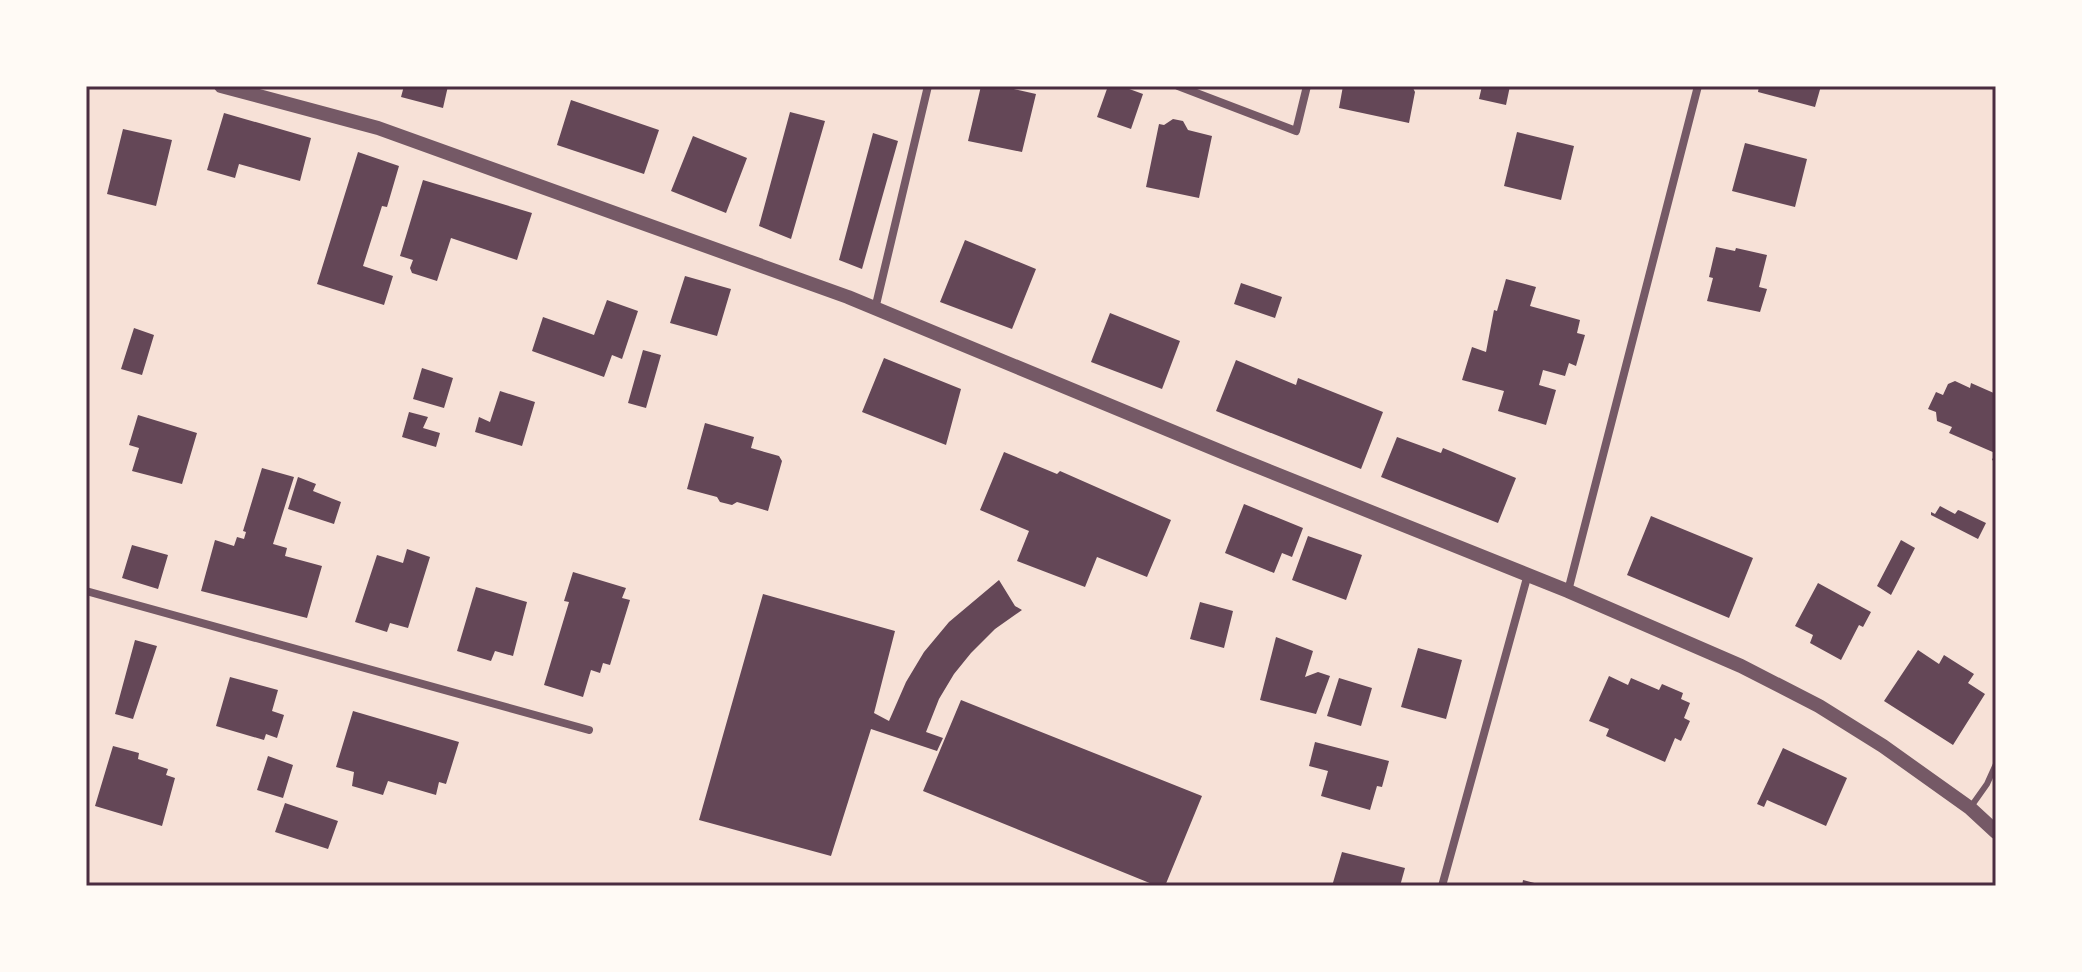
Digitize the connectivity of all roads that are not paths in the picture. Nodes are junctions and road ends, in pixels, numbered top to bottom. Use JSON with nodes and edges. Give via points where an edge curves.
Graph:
{"nodes":[{"id":1,"x":221,"y":86,"type":"edge"},
{"id":2,"x":928,"y":86,"type":"edge"},
{"id":3,"x":1178,"y":86,"type":"edge"},
{"id":4,"x":1307,"y":86,"type":"edge"},
{"id":5,"x":1698,"y":86,"type":"edge"},
{"id":6,"x":875,"y":309,"type":"junction"},
{"id":7,"x":1528,"y":574,"type":"junction"},
{"id":8,"x":86,"y":591,"type":"edge"},
{"id":9,"x":1568,"y":591,"type":"junction"},
{"id":10,"x":589,"y":730,"type":"dead end"},
{"id":11,"x":1996,"y":764,"type":"edge"},
{"id":12,"x":1970,"y":808,"type":"junction"},
{"id":13,"x":1996,"y":832,"type":"edge"},
{"id":14,"x":1442,"y":886,"type":"edge"}],
"edges":[{"from":1,"to":6,"type":"street","via":[[378,128]]},
{"from":2,"to":6,"type":"street"},
{"from":3,"to":4,"type":"street","via":[[1296,131]]},
{"from":5,"to":9,"type":"street"},
{"from":6,"to":7,"type":"street"},
{"from":7,"to":9,"type":"street"},
{"from":7,"to":14,"type":"street"},
{"from":8,"to":10,"type":"street"},
{"from":9,"to":12,"type":"street","via":[[1819,706]]},
{"from":11,"to":12,"type":"lane"},
{"from":12,"to":13,"type":"street"}]}
